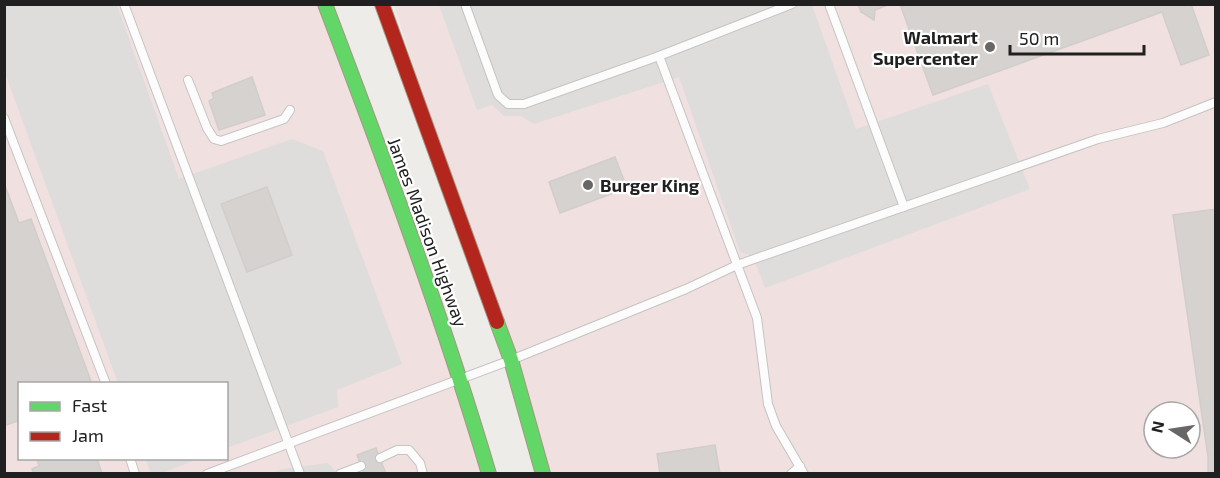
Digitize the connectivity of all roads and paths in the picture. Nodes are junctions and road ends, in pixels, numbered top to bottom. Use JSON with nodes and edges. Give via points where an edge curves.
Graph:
{"nodes":[{"id":1,"x":124,"y":4,"type":"edge"},
{"id":2,"x":325,"y":4,"type":"edge"},
{"id":3,"x":382,"y":4,"type":"edge"},
{"id":4,"x":465,"y":4,"type":"edge"},
{"id":5,"x":792,"y":4,"type":"edge"},
{"id":6,"x":829,"y":4,"type":"edge"},
{"id":7,"x":659,"y":56,"type":"junction"},
{"id":8,"x":188,"y":80,"type":"dead end"},
{"id":9,"x":1215,"y":102,"type":"edge"},
{"id":10,"x":290,"y":110,"type":"dead end"},
{"id":11,"x":4,"y":118,"type":"edge"},
{"id":12,"x":903,"y":207,"type":"junction"},
{"id":13,"x":736,"y":265,"type":"junction"},
{"id":14,"x":511,"y":360,"type":"junction"},
{"id":15,"x":461,"y":379,"type":"junction"},
{"id":16,"x":105,"y":382,"type":"edge"},
{"id":17,"x":289,"y":443,"type":"junction"},
{"id":18,"x":380,"y":458,"type":"dead end"},
{"id":19,"x":361,"y":466,"type":"dead end"},
{"id":20,"x":802,"y":470,"type":"edge"},
{"id":21,"x":207,"y":474,"type":"edge"},
{"id":22,"x":300,"y":474,"type":"edge"},
{"id":23,"x":340,"y":474,"type":"edge"},
{"id":24,"x":423,"y":474,"type":"edge"},
{"id":25,"x":489,"y":474,"type":"edge"},
{"id":26,"x":543,"y":474,"type":"edge"},
{"id":27,"x":791,"y":474,"type":"edge"}],
"edges":[{"from":1,"to":17,"type":"lane"},
{"from":2,"to":15,"type":"main road","name":"James Madison Highway"},
{"from":3,"to":14,"type":"main road","name":"James Madison Highway"},
{"from":4,"to":7,"type":"lane","via":[[498,95],[508,104],[524,104]]},
{"from":5,"to":7,"type":"lane"},
{"from":6,"to":12,"type":"lane"},
{"from":7,"to":13,"type":"lane"},
{"from":8,"to":10,"type":"lane","via":[[214,140],[284,119]]},
{"from":9,"to":12,"type":"lane","via":[[1163,123],[1098,139]]},
{"from":11,"to":16,"type":"lane"},
{"from":12,"to":13,"type":"lane"},
{"from":13,"to":14,"type":"lane"},
{"from":13,"to":20,"type":"lane","via":[[757,318],[768,405]]},
{"from":14,"to":15,"type":"lane"},
{"from":14,"to":26,"type":"main road","name":"James Madison Highway"},
{"from":15,"to":17,"type":"lane"},
{"from":15,"to":25,"type":"main road","name":"James Madison Highway"},
{"from":17,"to":21,"type":"lane"},
{"from":17,"to":22,"type":"lane"},
{"from":18,"to":24,"type":"lane","via":[[397,450],[409,450]]},
{"from":19,"to":23,"type":"lane"},
{"from":20,"to":27,"type":"lane"}]}
